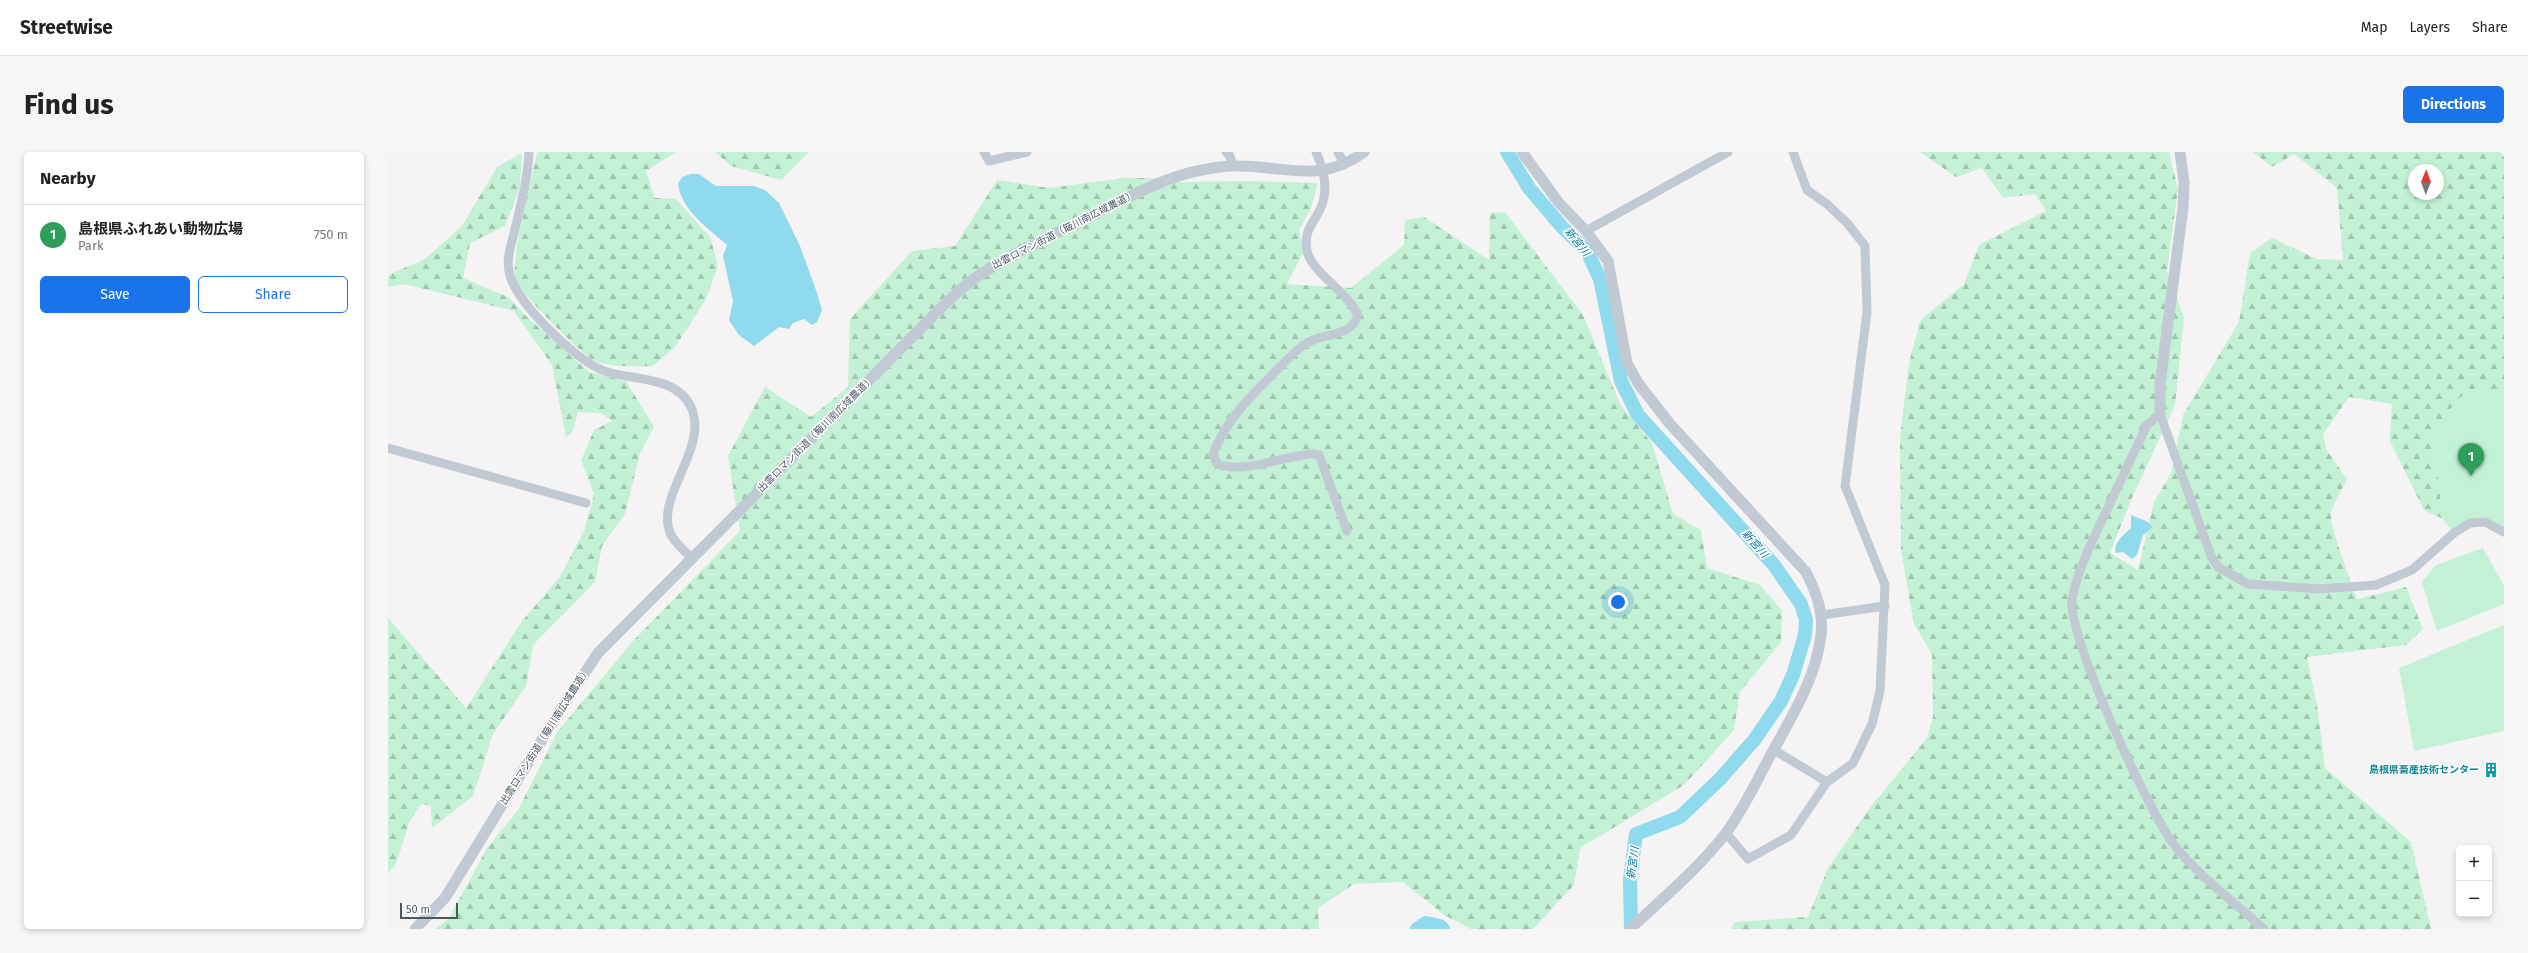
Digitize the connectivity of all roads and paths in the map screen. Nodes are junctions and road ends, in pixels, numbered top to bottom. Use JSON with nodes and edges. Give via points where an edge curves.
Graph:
{"nodes":[{"id":1,"x":529,"y":152,"type":"edge"},
{"id":2,"x":984,"y":152,"type":"edge"},
{"id":3,"x":1226,"y":152,"type":"edge"},
{"id":4,"x":1316,"y":152,"type":"edge"},
{"id":5,"x":1338,"y":152,"type":"edge"},
{"id":6,"x":1364,"y":152,"type":"edge"},
{"id":7,"x":1522,"y":152,"type":"edge"},
{"id":8,"x":1728,"y":152,"type":"edge"},
{"id":9,"x":1793,"y":152,"type":"edge"},
{"id":10,"x":2180,"y":152,"type":"edge"},
{"id":11,"x":1023,"y":153,"type":"edge"},
{"id":12,"x":1344,"y":163,"type":"junction"},
{"id":13,"x":1233,"y":166,"type":"junction"},
{"id":14,"x":1322,"y":170,"type":"junction"},
{"id":15,"x":1586,"y":231,"type":"junction"},
{"id":16,"x":2160,"y":414,"type":"junction"},
{"id":17,"x":388,"y":448,"type":"edge"},
{"id":18,"x":586,"y":503,"type":"dead end"},
{"id":19,"x":1347,"y":531,"type":"dead end"},
{"id":20,"x":2504,"y":532,"type":"edge"},
{"id":21,"x":692,"y":558,"type":"junction"},
{"id":22,"x":1885,"y":606,"type":"junction"},
{"id":23,"x":1822,"y":615,"type":"junction"},
{"id":24,"x":1774,"y":750,"type":"junction"},
{"id":25,"x":1827,"y":782,"type":"junction"},
{"id":26,"x":1726,"y":833,"type":"junction"},
{"id":27,"x":415,"y":929,"type":"edge"},
{"id":28,"x":1630,"y":929,"type":"edge"},
{"id":29,"x":2264,"y":929,"type":"edge"}],
"edges":[{"from":1,"to":21,"type":"street","via":[[528,171],[509,252],[508,270],[512,284],[519,296],[546,326],[574,354],[591,366],[604,372],[654,381],[676,391],[691,406],[695,418],[694,436],[668,512],[671,535]]},
{"from":2,"to":11,"type":"street","via":[[989,161]]},
{"from":3,"to":13,"type":"street"},
{"from":4,"to":14,"type":"street"},
{"from":5,"to":12,"type":"street"},
{"from":6,"to":12,"type":"street","name":"出雲ロマン街道（簸川南広域農道）"},
{"from":7,"to":15,"type":"street","via":[[1559,203]]},
{"from":8,"to":15,"type":"street"},
{"from":9,"to":22,"type":"street","via":[[1807,190],[1837,214],[1866,246],[1867,312],[1845,486],[1885,585]]},
{"from":10,"to":16,"type":"street","via":[[2184,182],[2183,208],[2160,384]]},
{"from":12,"to":14,"type":"street","name":"出雲ロマン街道（簸川南広域農道）"},
{"from":13,"to":14,"type":"street","name":"出雲ロマン街道（簸川南広域農道）","via":[[1295,172]]},
{"from":13,"to":21,"type":"street","name":"出雲ロマン街道（簸川南広域農道）","via":[[1179,175],[1153,185],[986,271],[940,309]]},
{"from":14,"to":19,"type":"street","via":[[1324,198],[1308,228],[1308,254],[1312,265],[1323,272],[1353,304],[1358,315],[1356,322],[1341,333],[1308,342],[1291,356],[1245,402],[1228,425],[1213,454],[1217,464],[1225,467],[1243,467],[1289,456],[1315,453],[1319,455]]},
{"from":15,"to":23,"type":"street","via":[[1608,261],[1627,362],[1638,383],[1670,424],[1806,572],[1817,595]]},
{"from":16,"to":20,"type":"street","via":[[2211,556],[2218,567],[2248,584],[2318,589],[2376,585],[2412,570],[2454,532],[2470,523],[2485,522]]},
{"from":16,"to":29,"type":"street","via":[[2147,425],[2083,562],[2072,601],[2074,624],[2083,652],[2129,759],[2164,832],[2190,862]]},
{"from":17,"to":18,"type":"street"},
{"from":21,"to":27,"type":"street","name":"出雲ロマン街道（簸川南広域農道）","via":[[598,653],[444,898]]},
{"from":22,"to":23,"type":"street"},
{"from":22,"to":25,"type":"street","via":[[1880,691],[1872,724],[1853,763]]},
{"from":23,"to":24,"type":"street","via":[[1818,654],[1810,680]]},
{"from":24,"to":25,"type":"street"},
{"from":24,"to":26,"type":"street"},
{"from":25,"to":26,"type":"street","via":[[1791,835],[1748,859]]},
{"from":26,"to":28,"type":"street","via":[[1697,866]]}]}
